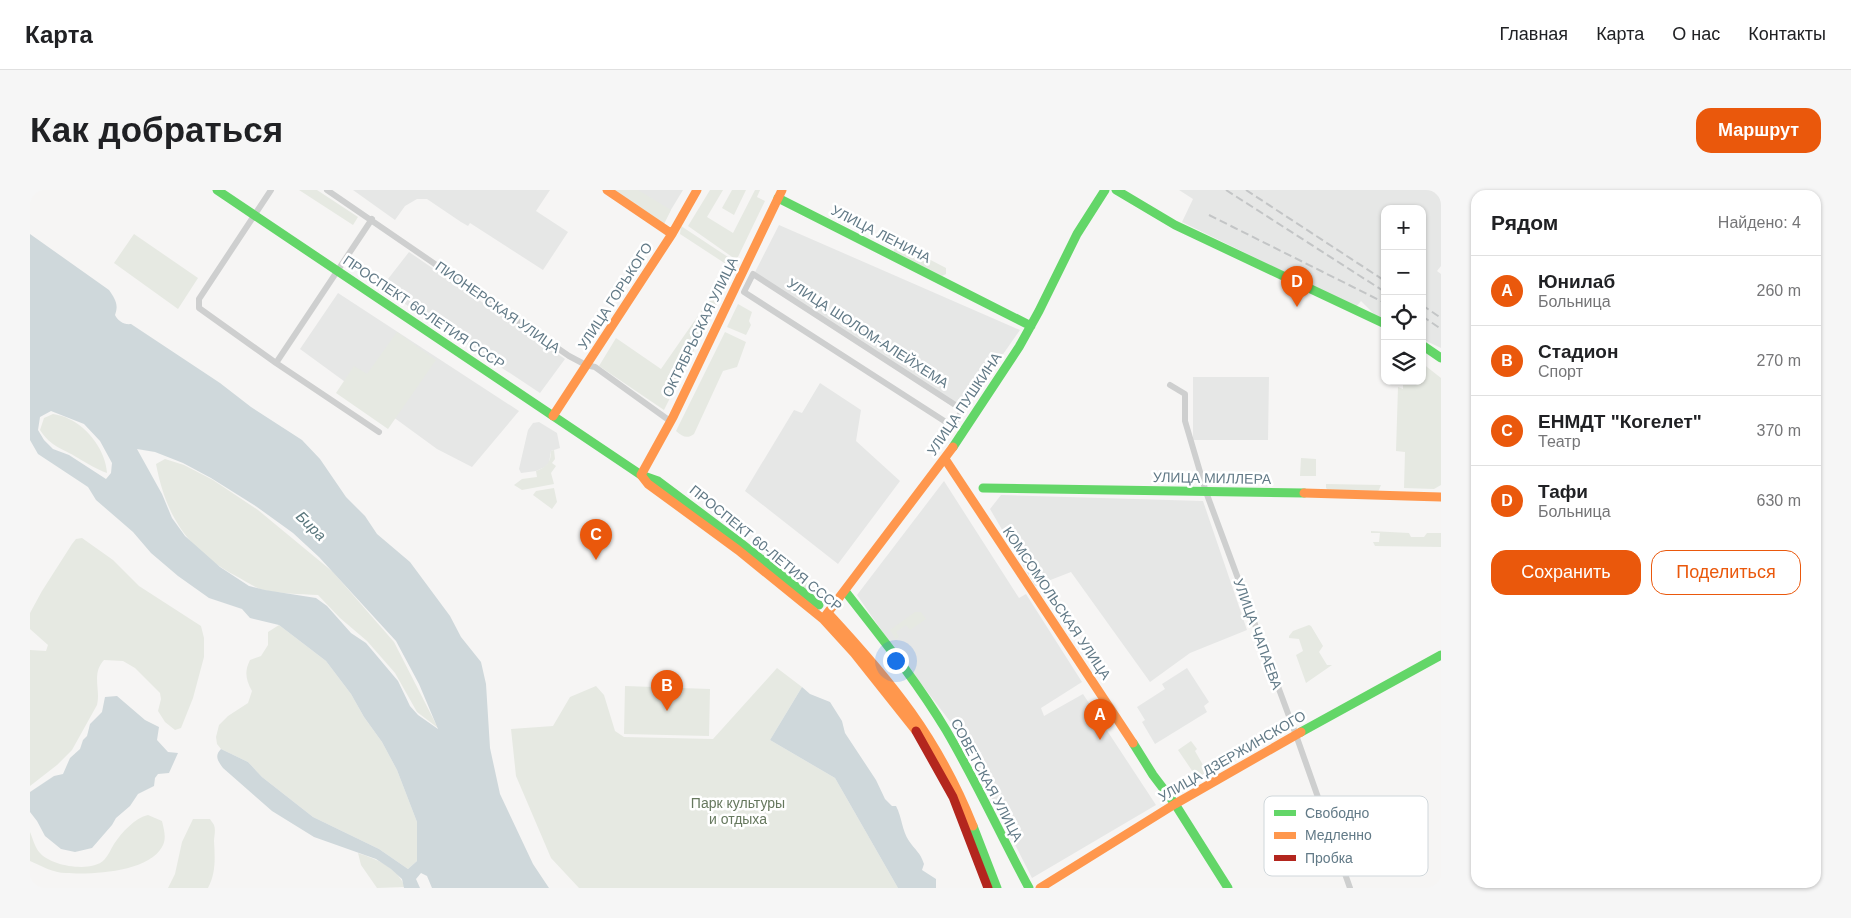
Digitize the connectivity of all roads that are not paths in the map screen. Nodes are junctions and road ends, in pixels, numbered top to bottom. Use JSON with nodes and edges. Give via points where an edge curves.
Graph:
{"nodes":[{"id":1,"x":217,"y":190,"type":"edge"},
{"id":2,"x":272,"y":190,"type":"edge"},
{"id":3,"x":328,"y":190,"type":"edge"},
{"id":4,"x":607,"y":190,"type":"edge"},
{"id":5,"x":697,"y":190,"type":"edge"},
{"id":6,"x":1105,"y":190,"type":"edge"},
{"id":7,"x":1116,"y":190,"type":"edge"},
{"id":8,"x":780,"y":194,"type":"edge"},
{"id":9,"x":254,"y":214,"type":"junction"},
{"id":10,"x":372,"y":219,"type":"junction"},
{"id":11,"x":672,"y":234,"type":"junction"},
{"id":12,"x":337,"y":270,"type":"junction"},
{"id":13,"x":744,"y":292,"type":"joint"},
{"id":14,"x":1381,"y":322,"type":"edge"},
{"id":15,"x":1031,"y":326,"type":"junction"},
{"id":16,"x":1426,"y":348,"type":"edge"},
{"id":17,"x":1441,"y":358,"type":"edge"},
{"id":18,"x":276,"y":363,"type":"junction"},
{"id":19,"x":586,"y":365,"type":"junction"},
{"id":20,"x":1170,"y":385,"type":"dead end"},
{"id":21,"x":553,"y":416,"type":"junction"},
{"id":22,"x":670,"y":421,"type":"junction"},
{"id":23,"x":379,"y":432,"type":"dead end"},
{"id":24,"x":945,"y":459,"type":"junction"},
{"id":25,"x":641,"y":475,"type":"junction"},
{"id":26,"x":983,"y":488,"type":"dead end"},
{"id":27,"x":1206,"y":492,"type":"junction"},
{"id":28,"x":1441,"y":497,"type":"edge"},
{"id":29,"x":846,"y":591,"type":"junction"},
{"id":30,"x":826,"y":616,"type":"junction"},
{"id":31,"x":1441,"y":655,"type":"edge"},
{"id":32,"x":1296,"y":735,"type":"junction"},
{"id":33,"x":1318,"y":796,"type":"edge"},
{"id":34,"x":1175,"y":804,"type":"junction"},
{"id":35,"x":1346,"y":876,"type":"edge"},
{"id":36,"x":988,"y":888,"type":"edge"},
{"id":37,"x":998,"y":888,"type":"edge"},
{"id":38,"x":1030,"y":888,"type":"edge"},
{"id":39,"x":1040,"y":888,"type":"edge"},
{"id":40,"x":1228,"y":888,"type":"edge"},
{"id":41,"x":1350,"y":888,"type":"edge"}],
"edges":[{"from":1,"to":9,"type":"main road","name":"ПРОСПЕКТ 60-ЛЕТИЯ СССР"},
{"from":2,"to":9,"type":"street"},
{"from":3,"to":10,"type":"street","name":"ПИОНЕРСКАЯ УЛИЦА"},
{"from":4,"to":11,"type":"main road"},
{"from":5,"to":11,"type":"main road","name":"УЛИЦА ГОРЬКОГО"},
{"from":6,"to":15,"type":"main road","name":"УЛИЦА ПУШКИНА","via":[[1077,234]]},
{"from":7,"to":14,"type":"main road","via":[[1174,225]]},
{"from":8,"to":15,"type":"main road","name":"УЛИЦА ЛЕНИНА"},
{"from":8,"to":22,"type":"main road","name":"ОКТЯБРЬСКАЯ УЛИЦА"},
{"from":9,"to":12,"type":"main road","name":"ПРОСПЕКТ 60-ЛЕТИЯ СССР"},
{"from":9,"to":18,"type":"street","via":[[199,299],[200,308]]},
{"from":10,"to":12,"type":"street"},
{"from":10,"to":19,"type":"street","name":"ПИОНЕРСКАЯ УЛИЦА"},
{"from":11,"to":19,"type":"main road","name":"УЛИЦА ГОРЬКОГО"},
{"from":12,"to":18,"type":"street"},
{"from":12,"to":21,"type":"main road","name":"ПРОСПЕКТ 60-ЛЕТИЯ СССР"},
{"from":13,"to":13,"type":"street","name":"УЛИЦА ШОЛОМ-АЛЕЙХЕМА","via":[[753,274],[963,410],[952,426]]},
{"from":15,"to":24,"type":"main road","name":"УЛИЦА ПУШКИНА"},
{"from":16,"to":17,"type":"main road"},
{"from":18,"to":23,"type":"street"},
{"from":19,"to":21,"type":"main road","name":"УЛИЦА ГОРЬКОГО"},
{"from":19,"to":22,"type":"street","name":"ПИОНЕРСКАЯ УЛИЦА","via":[[595,367]]},
{"from":20,"to":27,"type":"street","name":"УЛИЦА ЧАПАЕВА","via":[[1185,394],[1185,421]]},
{"from":21,"to":25,"type":"main road","name":"ПРОСПЕКТ 60-ЛЕТИЯ СССР"},
{"from":22,"to":25,"type":"main road","name":"ОКТЯБРЬСКАЯ УЛИЦА"},
{"from":24,"to":29,"type":"main road","name":"УЛИЦА ПУШКИНА"},
{"from":24,"to":34,"type":"main road","name":"КОМСОМОЛЬСКАЯ УЛИЦА"},
{"from":25,"to":30,"type":"main road","name":"ПРОСПЕКТ 60-ЛЕТИЯ СССР","via":[[648,484]]},
{"from":25,"to":30,"type":"main road","name":"ПРОСПЕКТ 60-ЛЕТИЯ СССР","via":[[665,486],[742,544],[819,605]]},
{"from":26,"to":27,"type":"main road","name":"УЛИЦА МИЛЛЕРА"},
{"from":27,"to":28,"type":"main road","name":"УЛИЦА МИЛЛЕРА"},
{"from":27,"to":32,"type":"street","name":"УЛИЦА ЧАПАЕВА"},
{"from":29,"to":30,"type":"main road","name":"УЛИЦА ПУШКИНА"},
{"from":29,"to":38,"type":"main road","name":"СОВЕТСКАЯ УЛИЦА","via":[[945,728]]},
{"from":30,"to":36,"type":"main road","name":"ПРОСПЕКТ 60-ЛЕТИЯ СССР","via":[[918,734],[953,797]]},
{"from":30,"to":37,"type":"main road","name":"ПРОСПЕКТ 60-ЛЕТИЯ СССР","via":[[899,693],[935,746],[960,792]]},
{"from":31,"to":32,"type":"main road","name":"УЛИЦА ДЗЕРЖИНСКОГО"},
{"from":32,"to":33,"type":"street","name":"УЛИЦА ЧАПАЕВА"},
{"from":32,"to":34,"type":"main road","name":"УЛИЦА ДЗЕРЖИНСКОГО"},
{"from":34,"to":39,"type":"main road","name":"УЛИЦА ДЗЕРЖИНСКОГО"},
{"from":34,"to":40,"type":"main road","name":"КОМСОМОЛЬСКАЯ УЛИЦА"},
{"from":35,"to":41,"type":"street","name":"УЛИЦА ЧАПАЕВА"}]}
